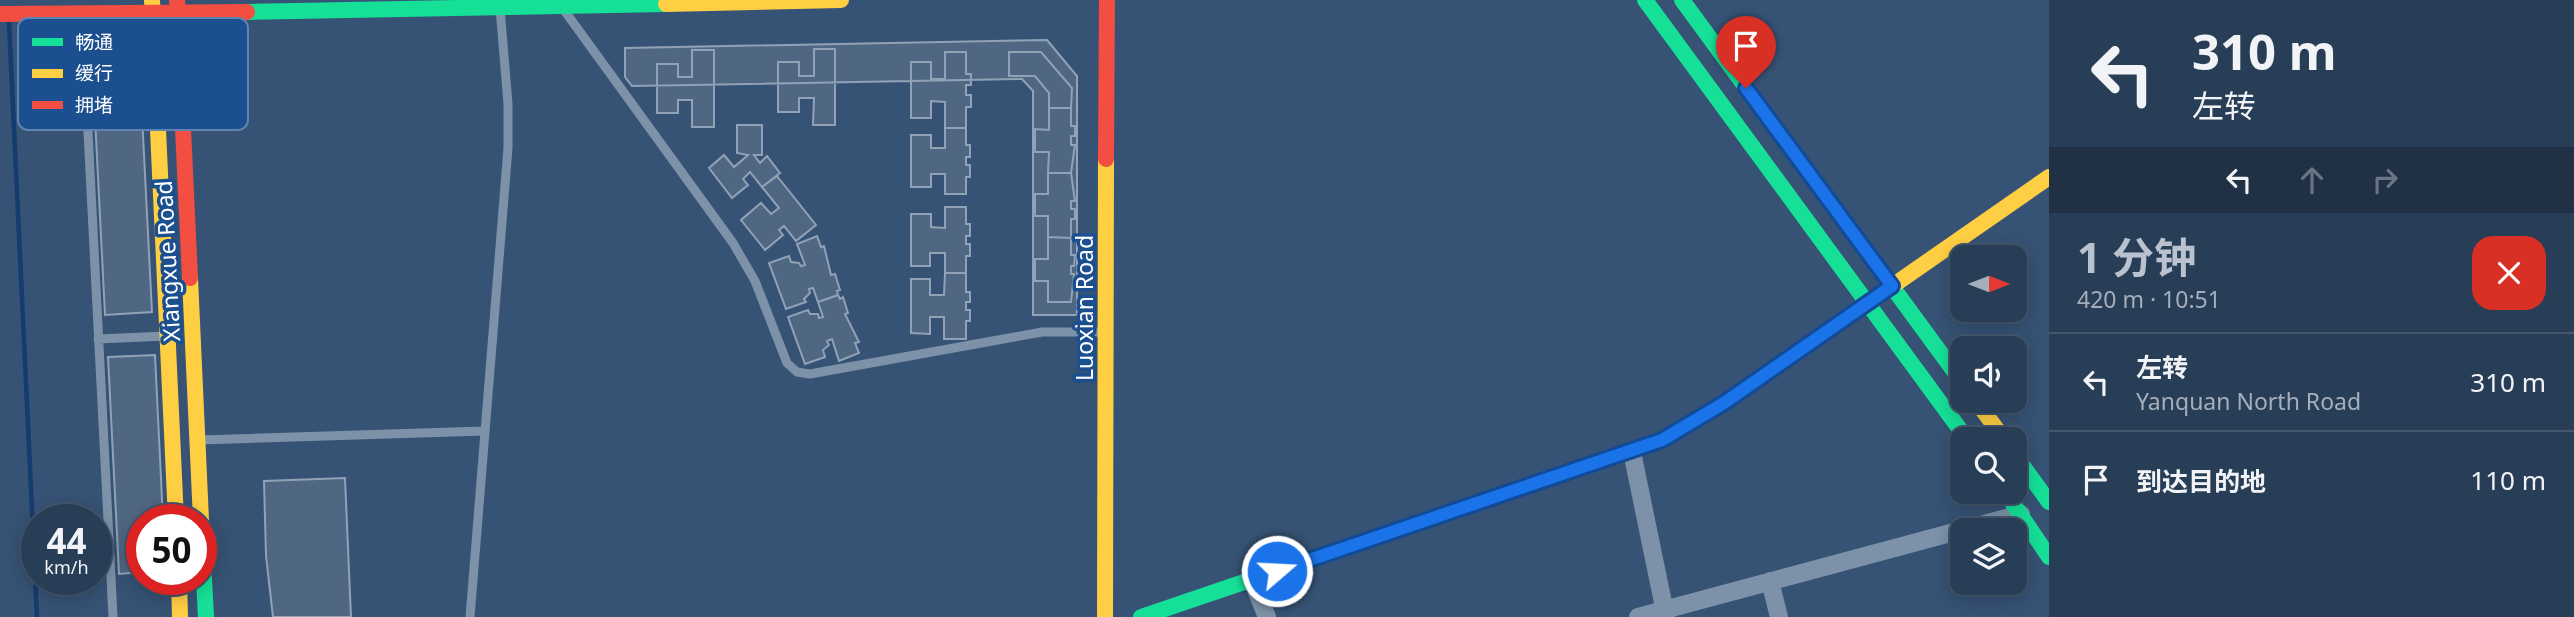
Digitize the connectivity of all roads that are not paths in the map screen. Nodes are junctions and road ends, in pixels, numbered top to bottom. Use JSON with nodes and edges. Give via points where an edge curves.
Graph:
{"nodes":[{"id":1,"x":841,"y":0,"type":"edge"},
{"id":2,"x":1107,"y":0,"type":"edge"},
{"id":3,"x":1645,"y":0,"type":"edge"},
{"id":4,"x":1682,"y":0,"type":"edge"},
{"id":5,"x":561,"y":5,"type":"junction"},
{"id":6,"x":178,"y":6,"type":"edge"},
{"id":7,"x":499,"y":6,"type":"junction"},
{"id":8,"x":153,"y":7,"type":"edge"},
{"id":9,"x":0,"y":14,"type":"edge"},
{"id":10,"x":82,"y":14,"type":"junction"},
{"id":11,"x":82,"y":18,"type":"edge"},
{"id":12,"x":88,"y":130,"type":"edge"},
{"id":13,"x":158,"y":130,"type":"edge"},
{"id":14,"x":184,"y":130,"type":"edge"},
{"id":15,"x":2049,"y":177,"type":"edge"},
{"id":16,"x":1892,"y":286,"type":"junction"},
{"id":17,"x":1867,"y":304,"type":"junction"},
{"id":18,"x":1106,"y":332,"type":"junction"},
{"id":19,"x":167,"y":336,"type":"junction"},
{"id":20,"x":98,"y":339,"type":"junction"},
{"id":21,"x":1950,"y":366,"type":"edge"},
{"id":22,"x":1958,"y":427,"type":"edge"},
{"id":23,"x":485,"y":431,"type":"junction"},
{"id":24,"x":198,"y":440,"type":"junction"},
{"id":25,"x":1632,"y":452,"type":"junction"},
{"id":26,"x":2027,"y":472,"type":"edge"},
{"id":27,"x":2049,"y":502,"type":"edge"},
{"id":28,"x":175,"y":504,"type":"edge"},
{"id":29,"x":200,"y":504,"type":"edge"},
{"id":30,"x":2014,"y":504,"type":"edge"},
{"id":31,"x":2021,"y":514,"type":"junction"},
{"id":32,"x":2049,"y":557,"type":"edge"},
{"id":33,"x":1252,"y":580,"type":"junction"},
{"id":34,"x":1770,"y":581,"type":"junction"},
{"id":35,"x":179,"y":595,"type":"edge"},
{"id":36,"x":205,"y":595,"type":"edge"},
{"id":37,"x":1665,"y":613,"type":"edge"},
{"id":38,"x":113,"y":617,"type":"edge"},
{"id":39,"x":180,"y":617,"type":"edge"},
{"id":40,"x":206,"y":617,"type":"edge"},
{"id":41,"x":470,"y":617,"type":"edge"},
{"id":42,"x":1105,"y":617,"type":"edge"},
{"id":43,"x":1141,"y":617,"type":"edge"},
{"id":44,"x":1266,"y":617,"type":"edge"},
{"id":45,"x":1638,"y":617,"type":"edge"},
{"id":46,"x":1779,"y":617,"type":"edge"}],
"edges":[{"from":1,"to":5,"type":"main road"},
{"from":2,"to":18,"type":"main road","name":"Luoxian Road"},
{"from":3,"to":17,"type":"main road"},
{"from":4,"to":16,"type":"main road"},
{"from":5,"to":7,"type":"main road"},
{"from":5,"to":18,"type":"lane","via":[[733,243],[759,289],[787,363],[797,373],[1042,332]]},
{"from":6,"to":7,"type":"main road"},
{"from":6,"to":8,"type":"main road"},
{"from":7,"to":23,"type":"lane","via":[[508,148]]},
{"from":8,"to":10,"type":"main road"},
{"from":9,"to":10,"type":"main road"},
{"from":10,"to":11,"type":"lane"},
{"from":12,"to":20,"type":"lane"},
{"from":13,"to":19,"type":"main road","name":"Xiangxue Road"},
{"from":14,"to":24,"type":"main road","name":"Xiangxue Road"},
{"from":15,"to":16,"type":"main road"},
{"from":16,"to":17,"type":"main road"},
{"from":16,"to":21,"type":"main road"},
{"from":17,"to":22,"type":"main road"},
{"from":17,"to":25,"type":"main road","via":[[1695,422]]},
{"from":18,"to":42,"type":"main road","name":"Luoxian Road"},
{"from":19,"to":20,"type":"lane"},
{"from":19,"to":28,"type":"main road","name":"Xiangxue Road"},
{"from":20,"to":38,"type":"lane"},
{"from":23,"to":24,"type":"lane"},
{"from":23,"to":41,"type":"lane"},
{"from":24,"to":29,"type":"main road","name":"Xiangxue Road"},
{"from":25,"to":33,"type":"main road"},
{"from":25,"to":37,"type":"street"},
{"from":26,"to":27,"type":"main road"},
{"from":30,"to":31,"type":"main road"},
{"from":31,"to":32,"type":"main road"},
{"from":31,"to":34,"type":"street"},
{"from":33,"to":43,"type":"main road"},
{"from":33,"to":44,"type":"street"},
{"from":34,"to":37,"type":"street"},
{"from":34,"to":46,"type":"street"},
{"from":35,"to":39,"type":"main road"},
{"from":36,"to":40,"type":"main road","name":"Xiangxue Road"},
{"from":37,"to":45,"type":"street"}]}
